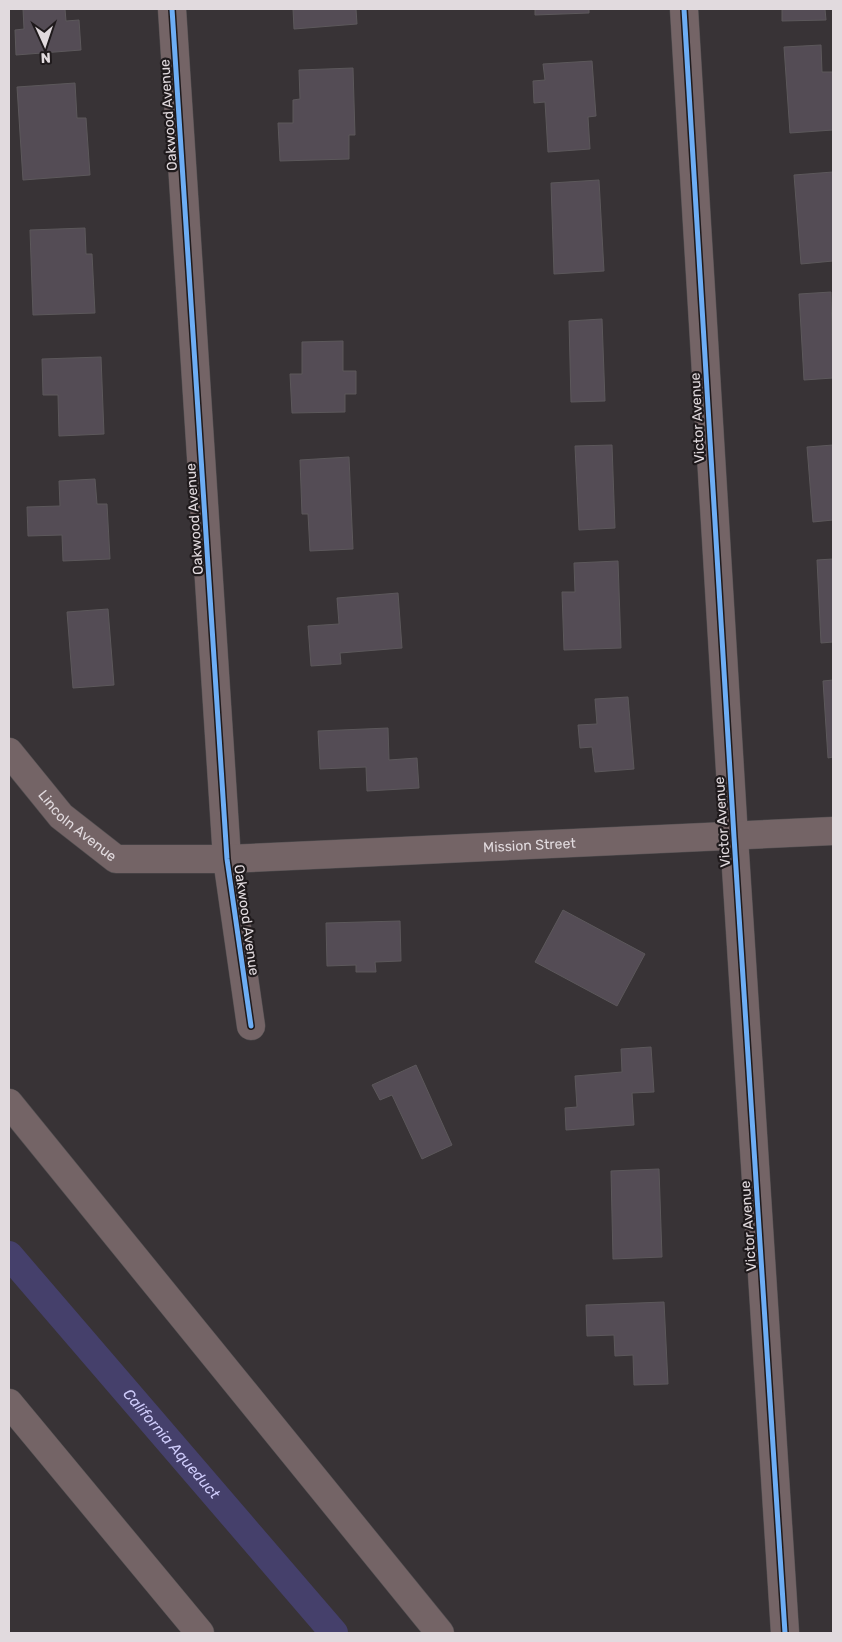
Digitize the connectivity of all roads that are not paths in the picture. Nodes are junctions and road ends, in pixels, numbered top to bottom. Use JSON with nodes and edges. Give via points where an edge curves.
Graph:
{"nodes":[{"id":1,"x":172,"y":9,"type":"edge"},
{"id":2,"x":684,"y":9,"type":"edge"},
{"id":3,"x":9,"y":752,"type":"edge"},
{"id":4,"x":833,"y":832,"type":"edge"},
{"id":5,"x":734,"y":837,"type":"junction"},
{"id":6,"x":227,"y":859,"type":"junction"},
{"id":7,"x":251,"y":1026,"type":"dead end"},
{"id":8,"x":9,"y":1103,"type":"edge"},
{"id":9,"x":9,"y":1403,"type":"edge"},
{"id":10,"x":200,"y":1633,"type":"edge"},
{"id":11,"x":440,"y":1633,"type":"edge"},
{"id":12,"x":786,"y":1633,"type":"edge"}],
"edges":[{"from":1,"to":6,"type":"street","name":"Oakwood Avenue"},
{"from":2,"to":5,"type":"street","name":"Victor Avenue"},
{"from":3,"to":6,"type":"street","name":"Lincoln Avenue","via":[[61,816],[116,859]]},
{"from":4,"to":5,"type":"street","name":"Mission Street"},
{"from":5,"to":6,"type":"street","name":"Mission Street"},
{"from":5,"to":12,"type":"street","name":"Victor Avenue"},
{"from":6,"to":7,"type":"street","name":"Oakwood Avenue"},
{"from":8,"to":11,"type":"street"},
{"from":9,"to":10,"type":"street"}]}
